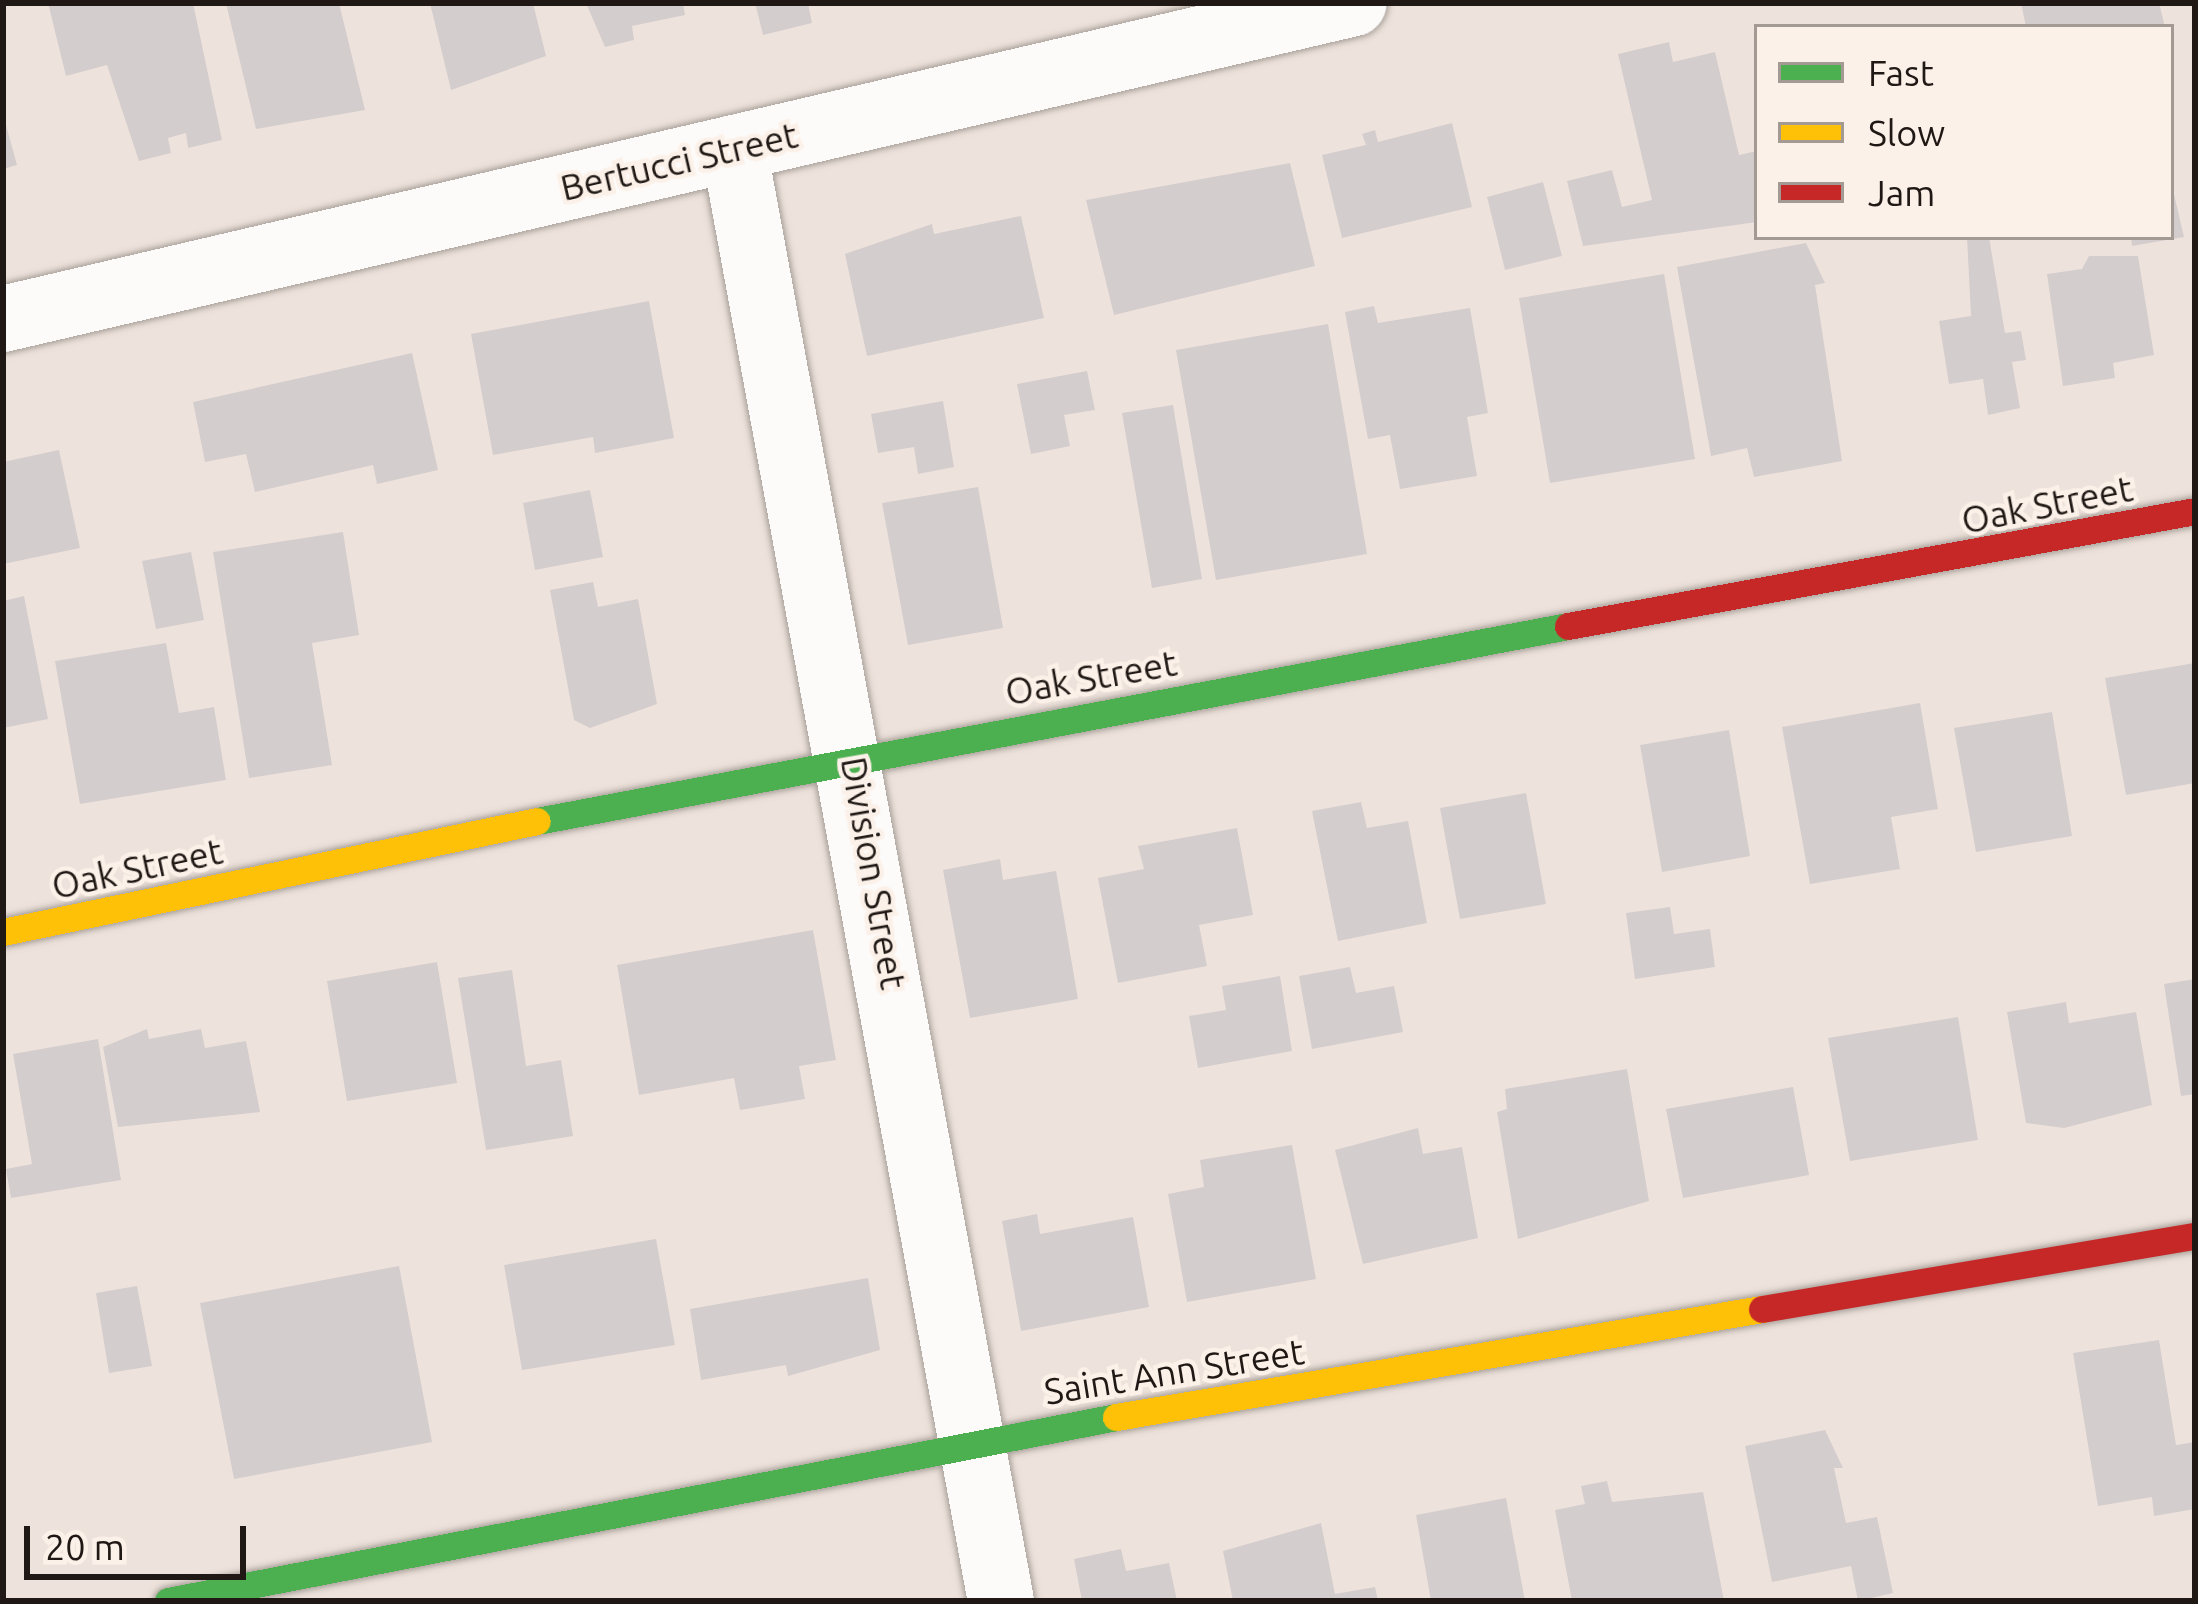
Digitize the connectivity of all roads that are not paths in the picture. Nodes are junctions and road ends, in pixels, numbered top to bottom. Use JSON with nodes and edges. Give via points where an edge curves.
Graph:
{"nodes":[{"id":1,"x":1354,"y":3,"type":"edge"},
{"id":2,"x":734,"y":148,"type":"junction"},
{"id":3,"x":3,"y":319,"type":"edge"},
{"id":4,"x":2195,"y":511,"type":"edge"},
{"id":5,"x":853,"y":756,"type":"junction"},
{"id":6,"x":3,"y":932,"type":"edge"},
{"id":7,"x":2195,"y":1235,"type":"edge"},
{"id":8,"x":976,"y":1441,"type":"junction"},
{"id":9,"x":168,"y":1601,"type":"edge"},
{"id":10,"x":1001,"y":1601,"type":"edge"}],
"edges":[{"from":1,"to":2,"type":"street","name":"Bertucci Street"},
{"from":2,"to":3,"type":"street","name":"Bertucci Street"},
{"from":2,"to":5,"type":"street","name":"Division Street"},
{"from":4,"to":5,"type":"street","name":"Oak Street"},
{"from":5,"to":6,"type":"street","name":"Oak Street"},
{"from":5,"to":8,"type":"street","name":"Division Street"},
{"from":7,"to":8,"type":"street","name":"Saint Ann Street"},
{"from":8,"to":9,"type":"street","name":"Saint Ann Street"},
{"from":8,"to":10,"type":"street","name":"Division Street"}]}
